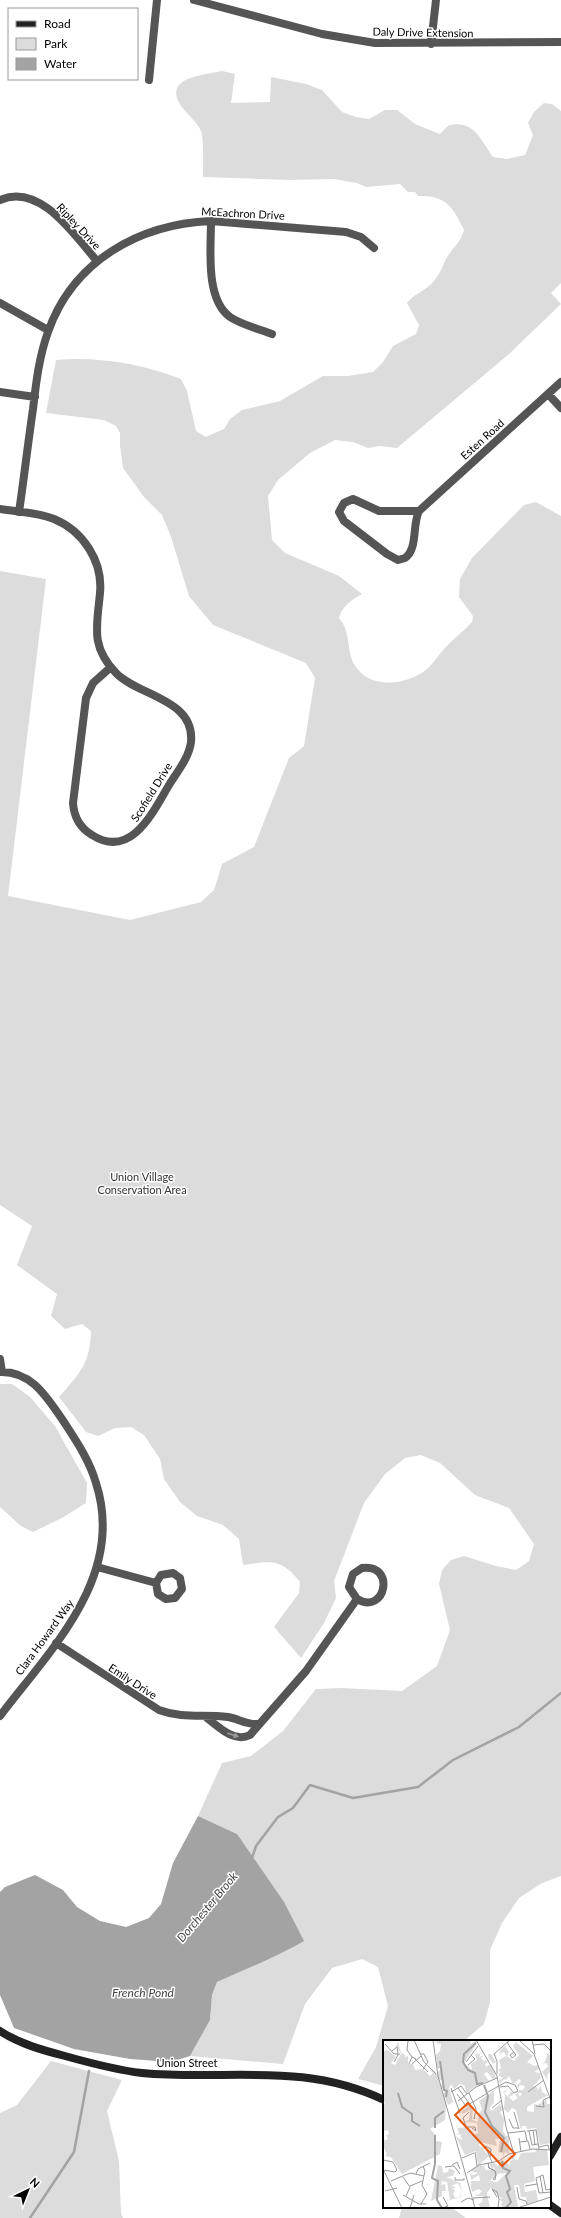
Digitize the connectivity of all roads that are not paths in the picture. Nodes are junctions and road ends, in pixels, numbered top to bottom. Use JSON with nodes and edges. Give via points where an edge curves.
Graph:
{"nodes":[{"id":1,"x":157,"y":0,"type":"edge"},
{"id":2,"x":194,"y":0,"type":"edge"},
{"id":3,"x":436,"y":0,"type":"edge"},
{"id":4,"x":561,"y":42,"type":"edge"},
{"id":5,"x":431,"y":44,"type":"junction"},
{"id":6,"x":149,"y":80,"type":"dead end"},
{"id":7,"x":0,"y":200,"type":"edge"},
{"id":8,"x":211,"y":221,"type":"junction"},
{"id":9,"x":374,"y":248,"type":"dead end"},
{"id":10,"x":97,"y":261,"type":"junction"},
{"id":11,"x":0,"y":303,"type":"edge"},
{"id":12,"x":48,"y":330,"type":"junction"},
{"id":13,"x":272,"y":334,"type":"dead end"},
{"id":14,"x":561,"y":382,"type":"edge"},
{"id":15,"x":0,"y":392,"type":"edge"},
{"id":16,"x":548,"y":394,"type":"junction"},
{"id":17,"x":34,"y":397,"type":"junction"},
{"id":18,"x":561,"y":408,"type":"edge"},
{"id":19,"x":0,"y":509,"type":"edge"},
{"id":20,"x":419,"y":511,"type":"junction"},
{"id":21,"x":19,"y":512,"type":"junction"},
{"id":22,"x":111,"y":667,"type":"junction"},
{"id":23,"x":0,"y":1359,"type":"edge"},
{"id":24,"x":1,"y":1372,"type":"edge"},
{"id":25,"x":98,"y":1567,"type":"junction"},
{"id":26,"x":156,"y":1582,"type":"dead end"},
{"id":27,"x":357,"y":1599,"type":"junction"},
{"id":28,"x":56,"y":1643,"type":"junction"},
{"id":29,"x":0,"y":1716,"type":"edge"},
{"id":30,"x":207,"y":1718,"type":"junction"},
{"id":31,"x":258,"y":1724,"type":"junction"},
{"id":32,"x":0,"y":2031,"type":"edge"},
{"id":33,"x":380,"y":2098,"type":"edge"},
{"id":34,"x":561,"y":2137,"type":"edge"},
{"id":35,"x":551,"y":2154,"type":"edge"},
{"id":36,"x":551,"y":2206,"type":"edge"},
{"id":37,"x":561,"y":2213,"type":"edge"}],
"edges":[{"from":1,"to":6,"type":"street"},
{"from":2,"to":5,"type":"street","name":"Daly Drive Extension","via":[[340,38],[394,45]]},
{"from":3,"to":5,"type":"street"},
{"from":4,"to":5,"type":"street","name":"Daly Drive Extension"},
{"from":7,"to":10,"type":"street","name":"Ripley Drive","via":[[19,196],[44,206],[59,218]]},
{"from":8,"to":9,"type":"street","name":"McEachron Drive","via":[[346,232],[361,237]]},
{"from":8,"to":10,"type":"street","name":"McEachron Drive","via":[[173,224],[140,234]]},
{"from":8,"to":13,"type":"street","via":[[213,283],[217,302],[233,319]]},
{"from":10,"to":12,"type":"street","name":"McEachron Drive","via":[[69,293]]},
{"from":11,"to":12,"type":"street"},
{"from":12,"to":17,"type":"street","name":"McEachron Drive"},
{"from":14,"to":16,"type":"street","name":"Esten Road"},
{"from":15,"to":17,"type":"street"},
{"from":16,"to":18,"type":"street"},
{"from":16,"to":20,"type":"street","name":"Esten Road"},
{"from":17,"to":21,"type":"street","name":"McEachron Drive"},
{"from":19,"to":21,"type":"street","name":"Scofield Drive"},
{"from":20,"to":20,"type":"street","via":[[379,511],[353,500],[344,503],[339,512],[346,524],[387,554],[401,560],[411,552],[415,521]]},
{"from":21,"to":22,"type":"street","name":"Scofield Drive","via":[[53,518],[78,535],[88,546],[96,561],[99,576],[96,632],[103,655]]},
{"from":22,"to":22,"type":"street","name":"Scofield Drive","via":[[135,688],[175,707],[186,719],[191,734],[185,759],[148,821],[134,835],[114,841],[100,839],[84,829],[76,818],[72,803],[86,698],[93,684]]},
{"from":23,"to":24,"type":"street"},
{"from":24,"to":25,"type":"street","name":"Clara Howard Way","via":[[18,1374],[37,1386],[89,1463],[97,1483],[101,1507],[102,1531]]},
{"from":25,"to":26,"type":"street"},
{"from":25,"to":28,"type":"street","name":"Clara Howard Way","via":[[85,1599]]},
{"from":27,"to":27,"type":"street","via":[[350,1591],[351,1577],[362,1568],[375,1570],[383,1580],[382,1593],[371,1602]]},
{"from":27,"to":31,"type":"street","via":[[306,1671]]},
{"from":28,"to":29,"type":"street","name":"Clara Howard Way"},
{"from":28,"to":30,"type":"street","name":"Emily Drive","via":[[159,1710],[174,1716]]},
{"from":30,"to":31,"type":"street","name":"Emily Drive","via":[[226,1717],[248,1724]]},
{"from":30,"to":31,"type":"street","one_way":true,"via":[[225,1732],[240,1738],[250,1735]]},
{"from":32,"to":33,"type":"main road","name":"Union Street","via":[[42,2050],[141,2073],[297,2076],[327,2080]]},
{"from":34,"to":35,"type":"main road"},
{"from":36,"to":37,"type":"main road"}]}
